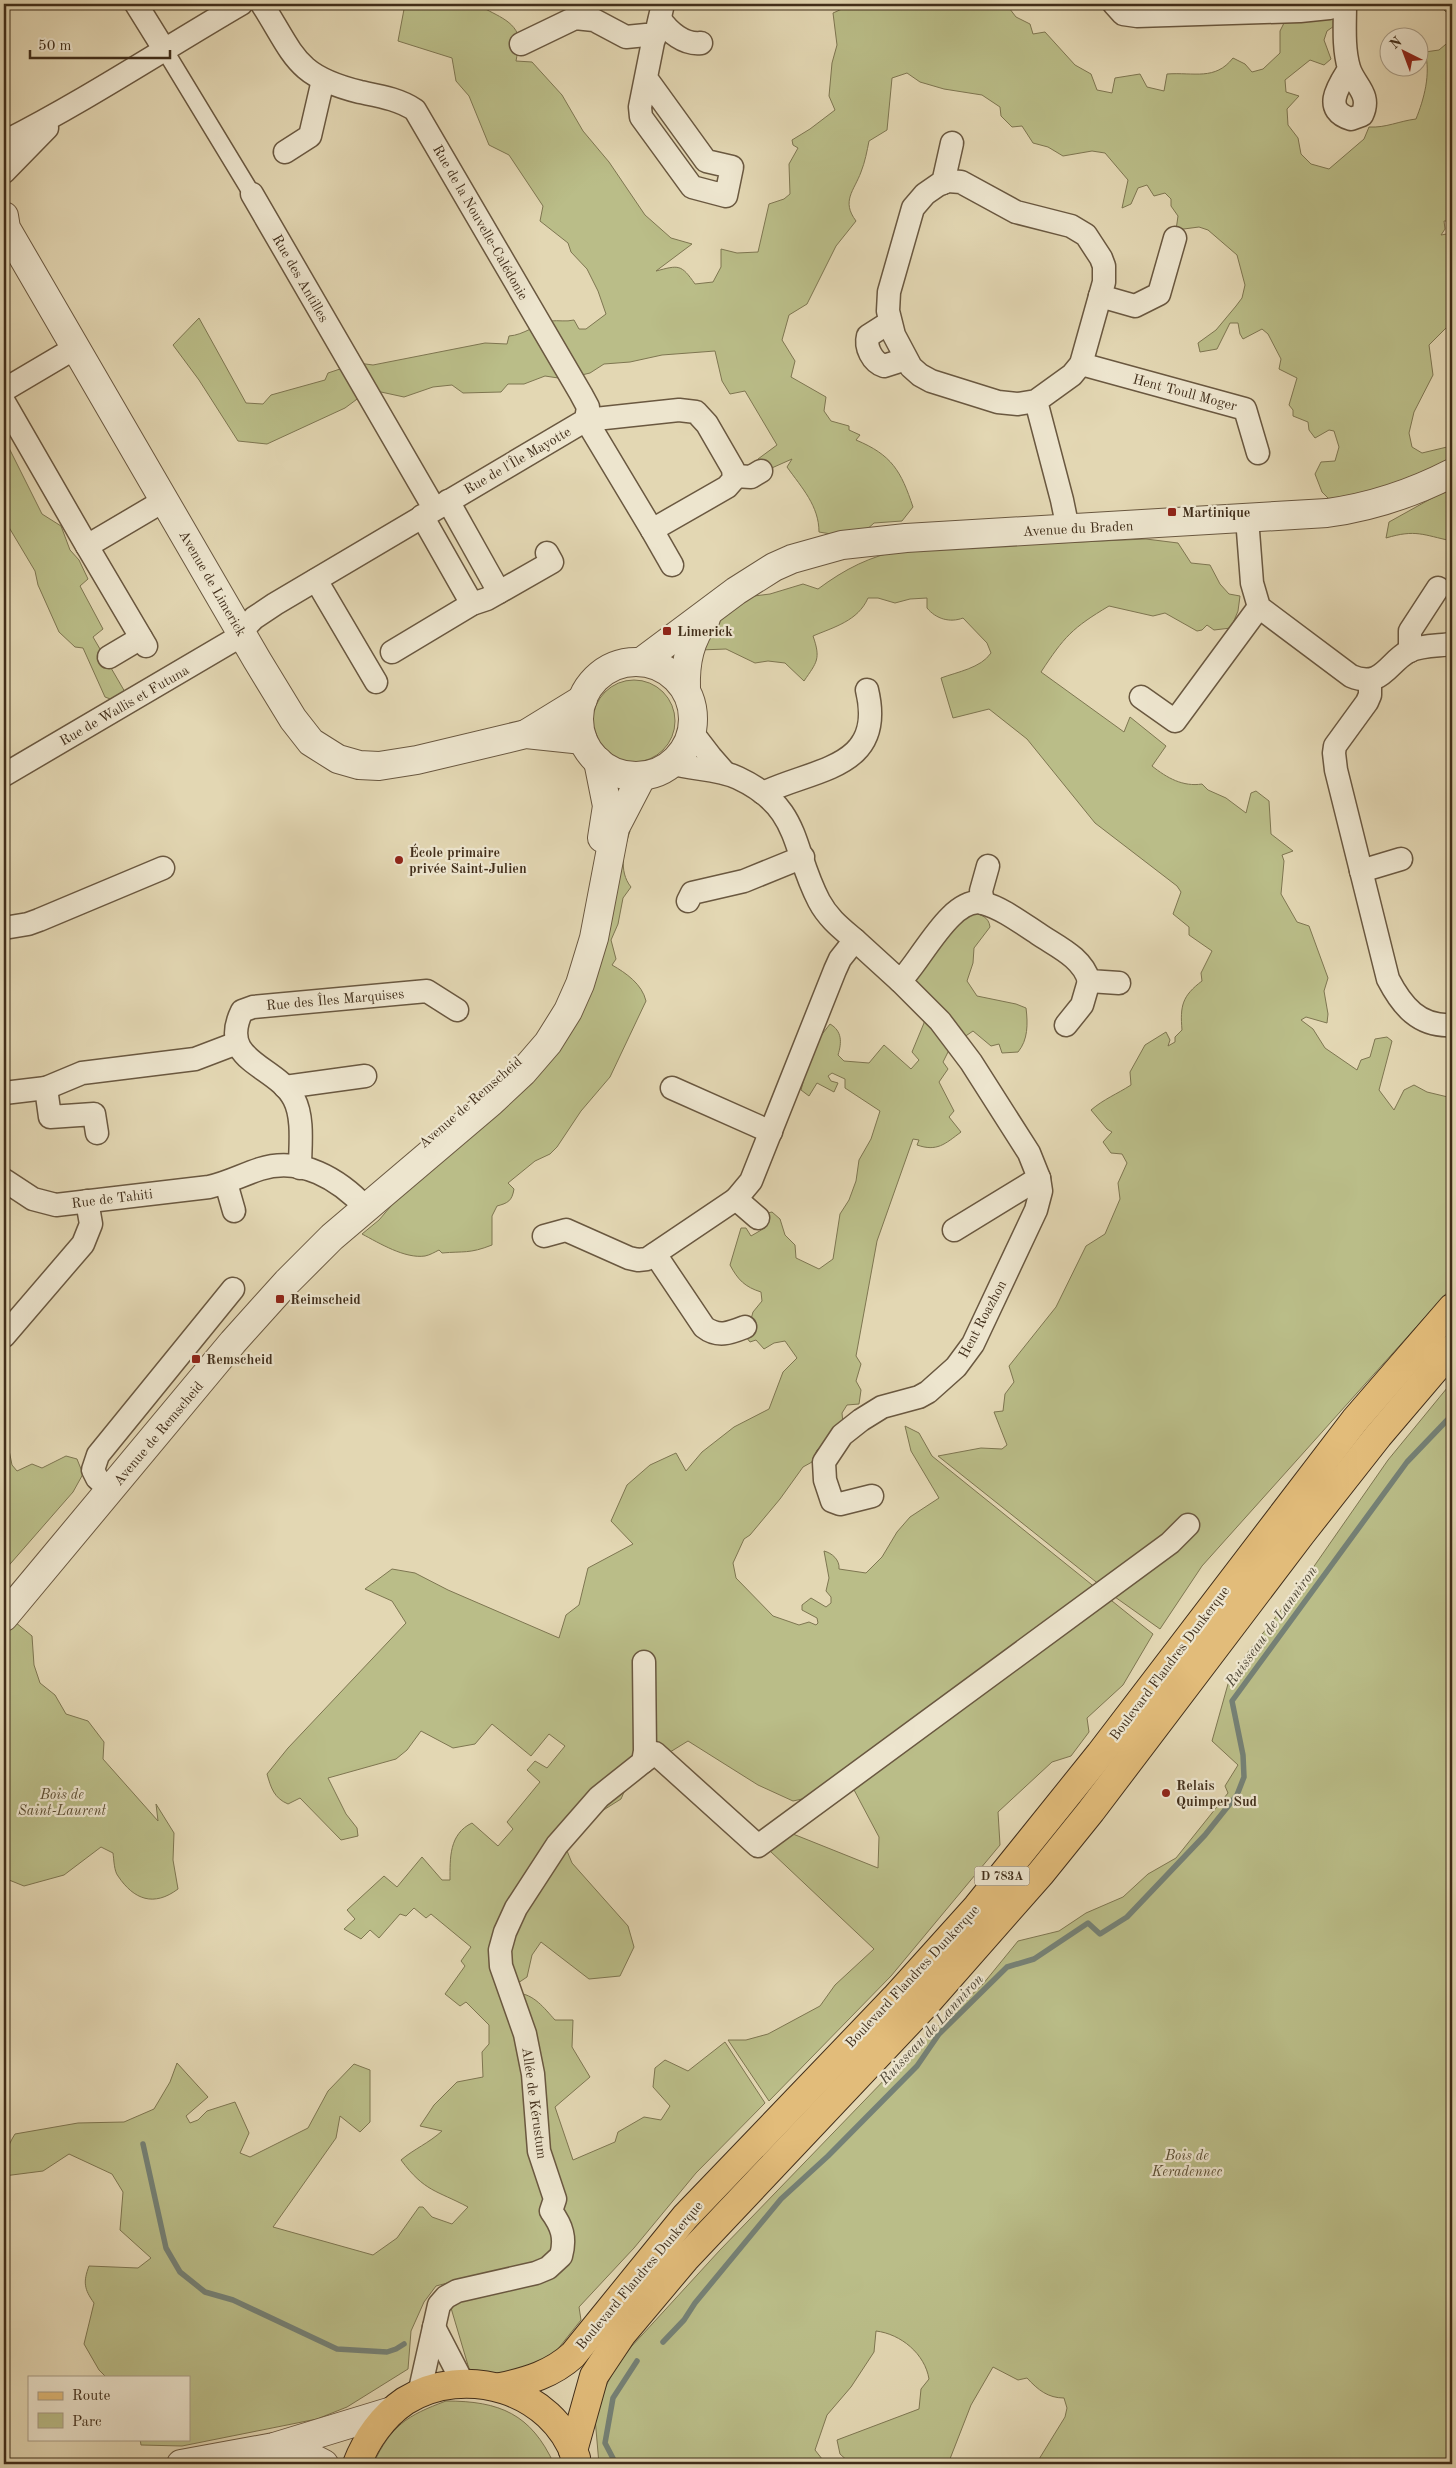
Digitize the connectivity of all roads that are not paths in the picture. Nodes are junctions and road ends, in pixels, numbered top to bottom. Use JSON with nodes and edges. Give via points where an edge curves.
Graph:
{"nodes":[{"id":1,"x":136,"y":4,"type":"edge"},
{"id":2,"x":241,"y":4,"type":"edge"},
{"id":3,"x":262,"y":4,"type":"edge"},
{"id":4,"x":1114,"y":4,"type":"edge"},
{"id":5,"x":1345,"y":4,"type":"edge"},
{"id":6,"x":1257,"y":8,"type":"edge"},
{"id":7,"x":1163,"y":9,"type":"edge"},
{"id":8,"x":660,"y":19,"type":"edge"},
{"id":9,"x":701,"y":43,"type":"dead end"},
{"id":10,"x":521,"y":44,"type":"dead end"},
{"id":11,"x":164,"y":49,"type":"junction"},
{"id":12,"x":1349,"y":69,"type":"dead end"},
{"id":13,"x":646,"y":78,"type":"junction"},
{"id":14,"x":323,"y":80,"type":"junction"},
{"id":15,"x":62,"y":113,"type":"junction"},
{"id":16,"x":4,"y":142,"type":"edge"},
{"id":17,"x":952,"y":144,"type":"dead end"},
{"id":18,"x":285,"y":152,"type":"dead end"},
{"id":19,"x":4,"y":172,"type":"edge"},
{"id":20,"x":943,"y":183,"type":"junction"},
{"id":21,"x":252,"y":194,"type":"joint"},
{"id":22,"x":4,"y":223,"type":"edge"},
{"id":23,"x":1175,"y":238,"type":"dead end"},
{"id":24,"x":1100,"y":296,"type":"junction"},
{"id":25,"x":75,"y":348,"type":"junction"},
{"id":26,"x":1080,"y":364,"type":"junction"},
{"id":27,"x":4,"y":390,"type":"edge"},
{"id":28,"x":1036,"y":401,"type":"junction"},
{"id":29,"x":4,"y":402,"type":"edge"},
{"id":30,"x":586,"y":420,"type":"junction"},
{"id":31,"x":1258,"y":453,"type":"dead end"},
{"id":32,"x":761,"y":471,"type":"dead end"},
{"id":33,"x":1452,"y":472,"type":"edge"},
{"id":34,"x":735,"y":476,"type":"junction"},
{"id":35,"x":165,"y":500,"type":"junction"},
{"id":36,"x":435,"y":508,"type":"junction"},
{"id":37,"x":1248,"y":518,"type":"junction"},
{"id":38,"x":1068,"y":529,"type":"junction"},
{"id":39,"x":652,"y":530,"type":"junction"},
{"id":40,"x":87,"y":546,"type":"junction"},
{"id":41,"x":547,"y":553,"type":"dead end"},
{"id":42,"x":672,"y":565,"type":"dead end"},
{"id":43,"x":316,"y":580,"type":"junction"},
{"id":44,"x":1438,"y":588,"type":"dead end"},
{"id":45,"x":499,"y":592,"type":"junction"},
{"id":46,"x":472,"y":604,"type":"junction"},
{"id":47,"x":1259,"y":607,"type":"junction"},
{"id":48,"x":713,"y":609,"type":"junction"},
{"id":49,"x":240,"y":630,"type":"junction"},
{"id":50,"x":1452,"y":644,"type":"edge"},
{"id":51,"x":1410,"y":651,"type":"junction"},
{"id":52,"x":392,"y":652,"type":"dead end"},
{"id":53,"x":109,"y":657,"type":"dead end"},
{"id":54,"x":642,"y":662,"type":"junction"},
{"id":55,"x":1370,"y":680,"type":"junction"},
{"id":56,"x":376,"y":682,"type":"dead end"},
{"id":57,"x":686,"y":689,"type":"junction"},
{"id":58,"x":867,"y":690,"type":"dead end"},
{"id":59,"x":1141,"y":697,"type":"dead end"},
{"id":60,"x":583,"y":699,"type":"junction"},
{"id":61,"x":692,"y":731,"type":"junction"},
{"id":62,"x":526,"y":734,"type":"junction"},
{"id":63,"x":590,"y":750,"type":"junction"},
{"id":64,"x":671,"y":763,"type":"junction"},
{"id":65,"x":725,"y":772,"type":"junction"},
{"id":66,"x":4,"y":775,"type":"edge"},
{"id":67,"x":642,"y":776,"type":"junction"},
{"id":68,"x":764,"y":793,"type":"junction"},
{"id":69,"x":803,"y":857,"type":"junction"},
{"id":70,"x":1401,"y":859,"type":"dead end"},
{"id":71,"x":988,"y":866,"type":"dead end"},
{"id":72,"x":164,"y":868,"type":"dead end"},
{"id":73,"x":1361,"y":871,"type":"junction"},
{"id":74,"x":688,"y":902,"type":"dead end"},
{"id":75,"x":983,"y":903,"type":"junction"},
{"id":76,"x":4,"y":928,"type":"edge"},
{"id":77,"x":855,"y":940,"type":"junction"},
{"id":78,"x":900,"y":981,"type":"junction"},
{"id":79,"x":1089,"y":981,"type":"junction"},
{"id":80,"x":1119,"y":983,"type":"dead end"},
{"id":81,"x":457,"y":1010,"type":"dead end"},
{"id":82,"x":1066,"y":1025,"type":"dead end"},
{"id":83,"x":1452,"y":1025,"type":"edge"},
{"id":84,"x":237,"y":1043,"type":"junction"},
{"id":85,"x":365,"y":1076,"type":"dead end"},
{"id":86,"x":285,"y":1087,"type":"junction"},
{"id":87,"x":46,"y":1088,"type":"junction"},
{"id":88,"x":672,"y":1088,"type":"dead end"},
{"id":89,"x":4,"y":1093,"type":"edge"},
{"id":90,"x":96,"y":1132,"type":"dead end"},
{"id":91,"x":771,"y":1132,"type":"junction"},
{"id":92,"x":300,"y":1168,"type":"junction"},
{"id":93,"x":1039,"y":1178,"type":"junction"},
{"id":94,"x":4,"y":1180,"type":"edge"},
{"id":95,"x":226,"y":1183,"type":"junction"},
{"id":96,"x":736,"y":1199,"type":"junction"},
{"id":97,"x":86,"y":1201,"type":"junction"},
{"id":98,"x":362,"y":1204,"type":"junction"},
{"id":99,"x":234,"y":1211,"type":"dead end"},
{"id":100,"x":758,"y":1218,"type":"dead end"},
{"id":101,"x":954,"y":1230,"type":"dead end"},
{"id":102,"x":544,"y":1236,"type":"dead end"},
{"id":103,"x":655,"y":1254,"type":"junction"},
{"id":104,"x":233,"y":1288,"type":"dead end"},
{"id":105,"x":1452,"y":1308,"type":"edge"},
{"id":106,"x":206,"y":1320,"type":"junction"},
{"id":107,"x":239,"y":1327,"type":"junction"},
{"id":108,"x":745,"y":1327,"type":"dead end"},
{"id":109,"x":4,"y":1336,"type":"edge"},
{"id":110,"x":1452,"y":1350,"type":"edge"},
{"id":111,"x":106,"y":1486,"type":"junction"},
{"id":112,"x":872,"y":1496,"type":"dead end"},
{"id":113,"x":1188,"y":1525,"type":"dead end"},
{"id":114,"x":4,"y":1597,"type":"edge"},
{"id":115,"x":4,"y":1618,"type":"edge"},
{"id":116,"x":644,"y":1662,"type":"dead end"},
{"id":117,"x":643,"y":1762,"type":"junction"},
{"id":118,"x":434,"y":2327,"type":"junction"},
{"id":119,"x":463,"y":2383,"type":"junction"},
{"id":120,"x":501,"y":2387,"type":"junction"},
{"id":121,"x":419,"y":2394,"type":"junction"},
{"id":122,"x":392,"y":2411,"type":"junction"},
{"id":123,"x":274,"y":2447,"type":"junction"},
{"id":124,"x":576,"y":2457,"type":"edge"},
{"id":125,"x":181,"y":2464,"type":"edge"},
{"id":126,"x":324,"y":2464,"type":"edge"},
{"id":127,"x":357,"y":2464,"type":"edge"}],
"edges":[{"from":1,"to":11,"type":"street"},
{"from":2,"to":11,"type":"street"},
{"from":3,"to":14,"type":"street","name":"Rue de la Nouvelle-Calédonie","via":[[294,56],[308,72]]},
{"from":4,"to":7,"type":"street","via":[[1118,10],[1130,15]]},
{"from":5,"to":6,"type":"street","via":[[1317,10]]},
{"from":5,"to":12,"type":"street"},
{"from":6,"to":7,"type":"street"},
{"from":8,"to":9,"type":"street","via":[[674,35],[692,43]]},
{"from":8,"to":10,"type":"street","via":[[626,37],[594,20],[575,18]]},
{"from":8,"to":13,"type":"street"},
{"from":11,"to":15,"type":"street"},
{"from":11,"to":21,"type":"street","name":"Rue des Antilles"},
{"from":13,"to":13,"type":"street","via":[[641,117],[692,187],[726,196],[732,167],[706,161]]},
{"from":14,"to":18,"type":"street","via":[[310,136]]},
{"from":14,"to":30,"type":"street","name":"Rue de la Nouvelle-Calédonie","via":[[401,102],[414,110],[582,394],[588,407]]},
{"from":15,"to":16,"type":"street"},
{"from":15,"to":19,"type":"street"},
{"from":17,"to":20,"type":"street"},
{"from":20,"to":24,"type":"street","via":[[961,182],[1016,212],[1080,230],[1104,266]]},
{"from":20,"to":28,"type":"street","via":[[925,194],[912,208],[889,292],[890,322],[906,359],[920,375],[949,388],[1009,404]]},
{"from":21,"to":36,"type":"street","name":"Rue des Antilles"},
{"from":22,"to":25,"type":"street","name":"Avenue de Limerick"},
{"from":23,"to":24,"type":"street","via":[[1159,294],[1135,306]]},
{"from":24,"to":26,"type":"street"},
{"from":25,"to":27,"type":"street"},
{"from":25,"to":35,"type":"street","name":"Avenue de Limerick"},
{"from":26,"to":28,"type":"street","via":[[1072,375]]},
{"from":26,"to":31,"type":"street","name":"Hent Toull Moger","via":[[1246,409]]},
{"from":28,"to":38,"type":"street"},
{"from":29,"to":40,"type":"street"},
{"from":30,"to":34,"type":"street","name":"Rue de l'Île Mayotte","via":[[679,410],[696,412],[707,424]]},
{"from":30,"to":36,"type":"street","name":"Rue de l'Île Mayotte"},
{"from":30,"to":39,"type":"street","name":"Rue de l'Île Mayotte"},
{"from":32,"to":34,"type":"street","via":[[751,477]]},
{"from":33,"to":37,"type":"street","name":"Avenue du Braden","via":[[1398,496],[1356,508]]},
{"from":34,"to":39,"type":"street","via":[[728,487]]},
{"from":35,"to":40,"type":"street"},
{"from":35,"to":49,"type":"street","name":"Avenue de Limerick"},
{"from":36,"to":43,"type":"street","name":"Rue de l'Île Mayotte"},
{"from":36,"to":45,"type":"street","name":"Rue de l'Île Mayotte"},
{"from":36,"to":46,"type":"street"},
{"from":37,"to":38,"type":"street","name":"Avenue du Braden"},
{"from":37,"to":47,"type":"street","via":[[1252,583]]},
{"from":38,"to":48,"type":"street","name":"Avenue du Braden","via":[[842,545],[792,559],[762,574]]},
{"from":39,"to":42,"type":"street","name":"Rue de l'Île Mayotte"},
{"from":40,"to":53,"type":"street","via":[[143,642]]},
{"from":41,"to":45,"type":"street","via":[[552,562]]},
{"from":43,"to":49,"type":"street","name":"Rue de l'Île Mayotte","via":[[262,612]]},
{"from":43,"to":56,"type":"street"},
{"from":44,"to":51,"type":"street","via":[[1410,631]]},
{"from":45,"to":46,"type":"street"},
{"from":46,"to":52,"type":"street"},
{"from":47,"to":55,"type":"street","via":[[1343,671],[1357,679]]},
{"from":47,"to":59,"type":"street","via":[[1175,722]]},
{"from":48,"to":54,"type":"street","name":"Avenue du Braden"},
{"from":48,"to":57,"type":"street","name":"Avenue du Braden","via":[[690,644],[684,676]]},
{"from":49,"to":62,"type":"street","name":"Avenue de Limerick","via":[[302,733],[310,742],[338,759],[359,765],[391,765]]},
{"from":49,"to":66,"type":"street","name":"Rue de Wallis et Futuna","via":[[232,641]]},
{"from":50,"to":51,"type":"street"},
{"from":51,"to":55,"type":"street"},
{"from":54,"to":57,"type":"street","via":[[670,673]]},
{"from":54,"to":60,"type":"street","via":[[606,670],[589,686]]},
{"from":55,"to":73,"type":"street","via":[[1367,702],[1338,741],[1334,753]]},
{"from":57,"to":61,"type":"street","via":[[693,715]]},
{"from":58,"to":68,"type":"street","via":[[870,722],[867,736],[859,747],[834,767]]},
{"from":60,"to":62,"type":"street","name":"Avenue de Limerick"},
{"from":60,"to":63,"type":"street","via":[[579,720]]},
{"from":61,"to":64,"type":"street","via":[[685,748]]},
{"from":61,"to":65,"type":"street","name":"Hent Roazhon"},
{"from":62,"to":63,"type":"street","name":"Avenue de Limerick"},
{"from":63,"to":67,"type":"street","via":[[619,774]]},
{"from":63,"to":98,"type":"street","name":"Avenue de Remscheid","via":[[607,806],[581,943],[567,984],[542,1032],[512,1070]]},
{"from":64,"to":65,"type":"street","name":"Hent Roazhon","via":[[694,770]]},
{"from":64,"to":67,"type":"street"},
{"from":65,"to":68,"type":"street","name":"Hent Roazhon"},
{"from":67,"to":98,"type":"street","name":"Avenue de Remscheid","via":[[615,828],[594,938],[580,984],[554,1035],[498,1096]]},
{"from":68,"to":69,"type":"street","name":"Hent Roazhon","via":[[788,819]]},
{"from":69,"to":74,"type":"street","via":[[744,880],[692,893]]},
{"from":69,"to":77,"type":"street","name":"Hent Roazhon","via":[[824,910]]},
{"from":70,"to":73,"type":"street"},
{"from":71,"to":75,"type":"street","via":[[981,891]]},
{"from":72,"to":76,"type":"street","via":[[40,920]]},
{"from":73,"to":83,"type":"street","via":[[1383,963],[1402,1004],[1430,1024]]},
{"from":75,"to":78,"type":"street","via":[[966,904],[952,915]]},
{"from":75,"to":79,"type":"street","via":[[1074,958]]},
{"from":77,"to":78,"type":"street","name":"Hent Roazhon"},
{"from":77,"to":91,"type":"street","via":[[840,959]]},
{"from":78,"to":93,"type":"street","name":"Hent Roazhon","via":[[940,1021],[971,1062],[1029,1153]]},
{"from":79,"to":80,"type":"street"},
{"from":79,"to":82,"type":"street","via":[[1082,1005]]},
{"from":81,"to":84,"type":"street","name":"Rue des Îles Marquises","via":[[427,991],[253,1007],[242,1011],[238,1019]]},
{"from":84,"to":86,"type":"street","via":[[242,1052]]},
{"from":84,"to":87,"type":"street","via":[[195,1059],[75,1074]]},
{"from":85,"to":86,"type":"street"},
{"from":86,"to":92,"type":"street","via":[[297,1109]]},
{"from":87,"to":89,"type":"street"},
{"from":87,"to":90,"type":"street","via":[[50,1117],[94,1114]]},
{"from":88,"to":91,"type":"street"},
{"from":91,"to":96,"type":"street","via":[[751,1181]]},
{"from":92,"to":95,"type":"street","name":"Rue de Tahiti","via":[[272,1166]]},
{"from":92,"to":98,"type":"street","name":"Rue de Tahiti","via":[[326,1176],[348,1189]]},
{"from":93,"to":101,"type":"street"},
{"from":93,"to":112,"type":"street","name":"Hent Roazhon","via":[[1041,1191],[1033,1217],[965,1356],[928,1392],[882,1407],[861,1420],[842,1435],[827,1455],[824,1470],[832,1501],[840,1504]]},
{"from":94,"to":97,"type":"street","name":"Rue de Tahiti","via":[[21,1193],[42,1202],[56,1205]]},
{"from":95,"to":97,"type":"street","name":"Rue de Tahiti","via":[[209,1188]]},
{"from":95,"to":99,"type":"street"},
{"from":96,"to":100,"type":"street"},
{"from":96,"to":103,"type":"street"},
{"from":97,"to":109,"type":"street","via":[[91,1224],[83,1244]]},
{"from":98,"to":107,"type":"street","name":"Avenue de Remscheid","via":[[298,1255]]},
{"from":102,"to":103,"type":"street","via":[[566,1230],[638,1260]]},
{"from":103,"to":108,"type":"street","via":[[709,1331],[723,1334]]},
{"from":104,"to":106,"type":"street","name":"Avenue de Remscheid"},
{"from":105,"to":120,"type":"main road","name":"Boulevard Flandres Dunkerque","number":"D 783A","via":[[1355,1420],[1100,1754],[965,1920],[895,1998],[685,2217],[573,2355],[540,2377]]},
{"from":106,"to":107,"type":"street","via":[[223,1320]]},
{"from":106,"to":111,"type":"street","name":"Avenue de Remscheid","via":[[98,1455],[93,1470]]},
{"from":107,"to":111,"type":"street","name":"Avenue de Remscheid"},
{"from":110,"to":124,"type":"main road","name":"Boulevard Flandres Dunkerque","number":"D 783A","via":[[1378,1436],[1041,1872],[923,2007],[684,2259],[622,2334],[594,2376]]},
{"from":111,"to":114,"type":"street","name":"Avenue de Remscheid"},
{"from":111,"to":115,"type":"street","name":"Avenue de Remscheid"},
{"from":113,"to":117,"type":"street","via":[[1170,1543],[758,1846],[655,1753]]},
{"from":116,"to":117,"type":"street"},
{"from":117,"to":118,"type":"street","name":"Allée de Kérustum","via":[[599,1798],[557,1845],[516,1908],[500,1950],[502,1966],[525,2034],[533,2074],[539,2151],[555,2199],[551,2211],[563,2234],[562,2256],[536,2273],[458,2291],[446,2297],[439,2305]]},
{"from":118,"to":119,"type":"street"},
{"from":118,"to":121,"type":"street","name":"Allée de Kérustum"},
{"from":119,"to":120,"type":"main road"},
{"from":119,"to":121,"type":"main road"},
{"from":120,"to":124,"type":"main road","via":[[544,2411],[561,2429]]},
{"from":121,"to":122,"type":"main road"},
{"from":122,"to":123,"type":"street"},
{"from":122,"to":127,"type":"main road","via":[[376,2429]]},
{"from":123,"to":125,"type":"street"},
{"from":123,"to":126,"type":"street","via":[[303,2453]]}]}
